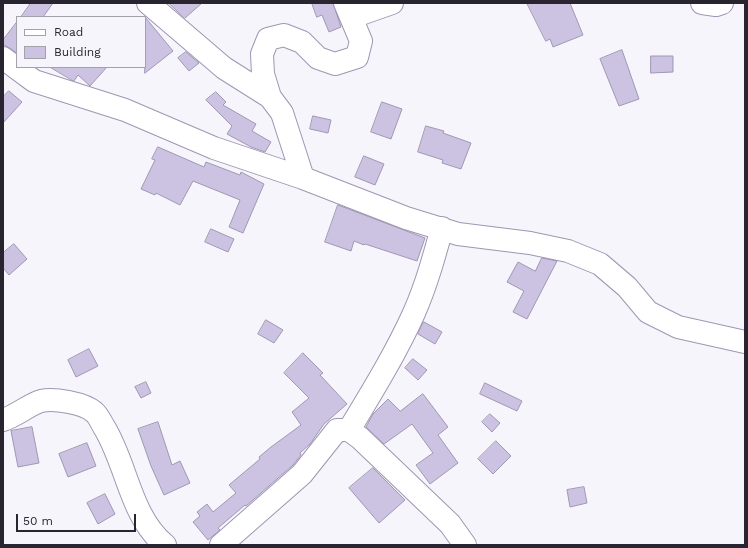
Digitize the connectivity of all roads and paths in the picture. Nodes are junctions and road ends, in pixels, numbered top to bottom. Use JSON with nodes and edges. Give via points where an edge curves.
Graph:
{"nodes":[{"id":1,"x":148,"y":3,"type":"edge"},
{"id":2,"x":392,"y":3,"type":"edge"},
{"id":3,"x":702,"y":3,"type":"edge"},
{"id":4,"x":722,"y":3,"type":"edge"},
{"id":5,"x":348,"y":10,"type":"edge"},
{"id":6,"x":3,"y":58,"type":"edge"},
{"id":7,"x":16,"y":68,"type":"edge"},
{"id":8,"x":16,"y":68,"type":"edge"},
{"id":9,"x":270,"y":98,"type":"junction"},
{"id":10,"x":303,"y":178,"type":"junction"},
{"id":11,"x":442,"y":228,"type":"junction"},
{"id":12,"x":745,"y":342,"type":"edge"},
{"id":13,"x":3,"y":420,"type":"edge"},
{"id":14,"x":349,"y":430,"type":"junction"},
{"id":15,"x":165,"y":545,"type":"edge"},
{"id":16,"x":221,"y":545,"type":"edge"},
{"id":17,"x":465,"y":545,"type":"edge"}],
"edges":[{"from":1,"to":9,"type":"street","via":[[224,68]]},
{"from":2,"to":5,"type":"street"},
{"from":3,"to":4,"type":"street"},
{"from":5,"to":9,"type":"street","via":[[361,41],[357,57],[335,64],[318,58],[302,42],[284,35],[268,39],[262,54],[263,74]]},
{"from":6,"to":8,"type":"street"},
{"from":7,"to":10,"type":"street","via":[[34,81],[125,110],[214,148]]},
{"from":9,"to":10,"type":"street","via":[[282,113]]},
{"from":10,"to":11,"type":"street","via":[[406,218]]},
{"from":11,"to":12,"type":"street","via":[[458,234],[530,243],[568,251],[600,264],[627,287],[648,312],[678,327]]},
{"from":11,"to":14,"type":"street","via":[[415,312]]},
{"from":13,"to":15,"type":"street","via":[[41,401],[67,401],[94,411],[110,438],[140,512]]},
{"from":14,"to":16,"type":"street","via":[[337,430],[302,474]]},
{"from":14,"to":17,"type":"street","via":[[450,524]]}]}
